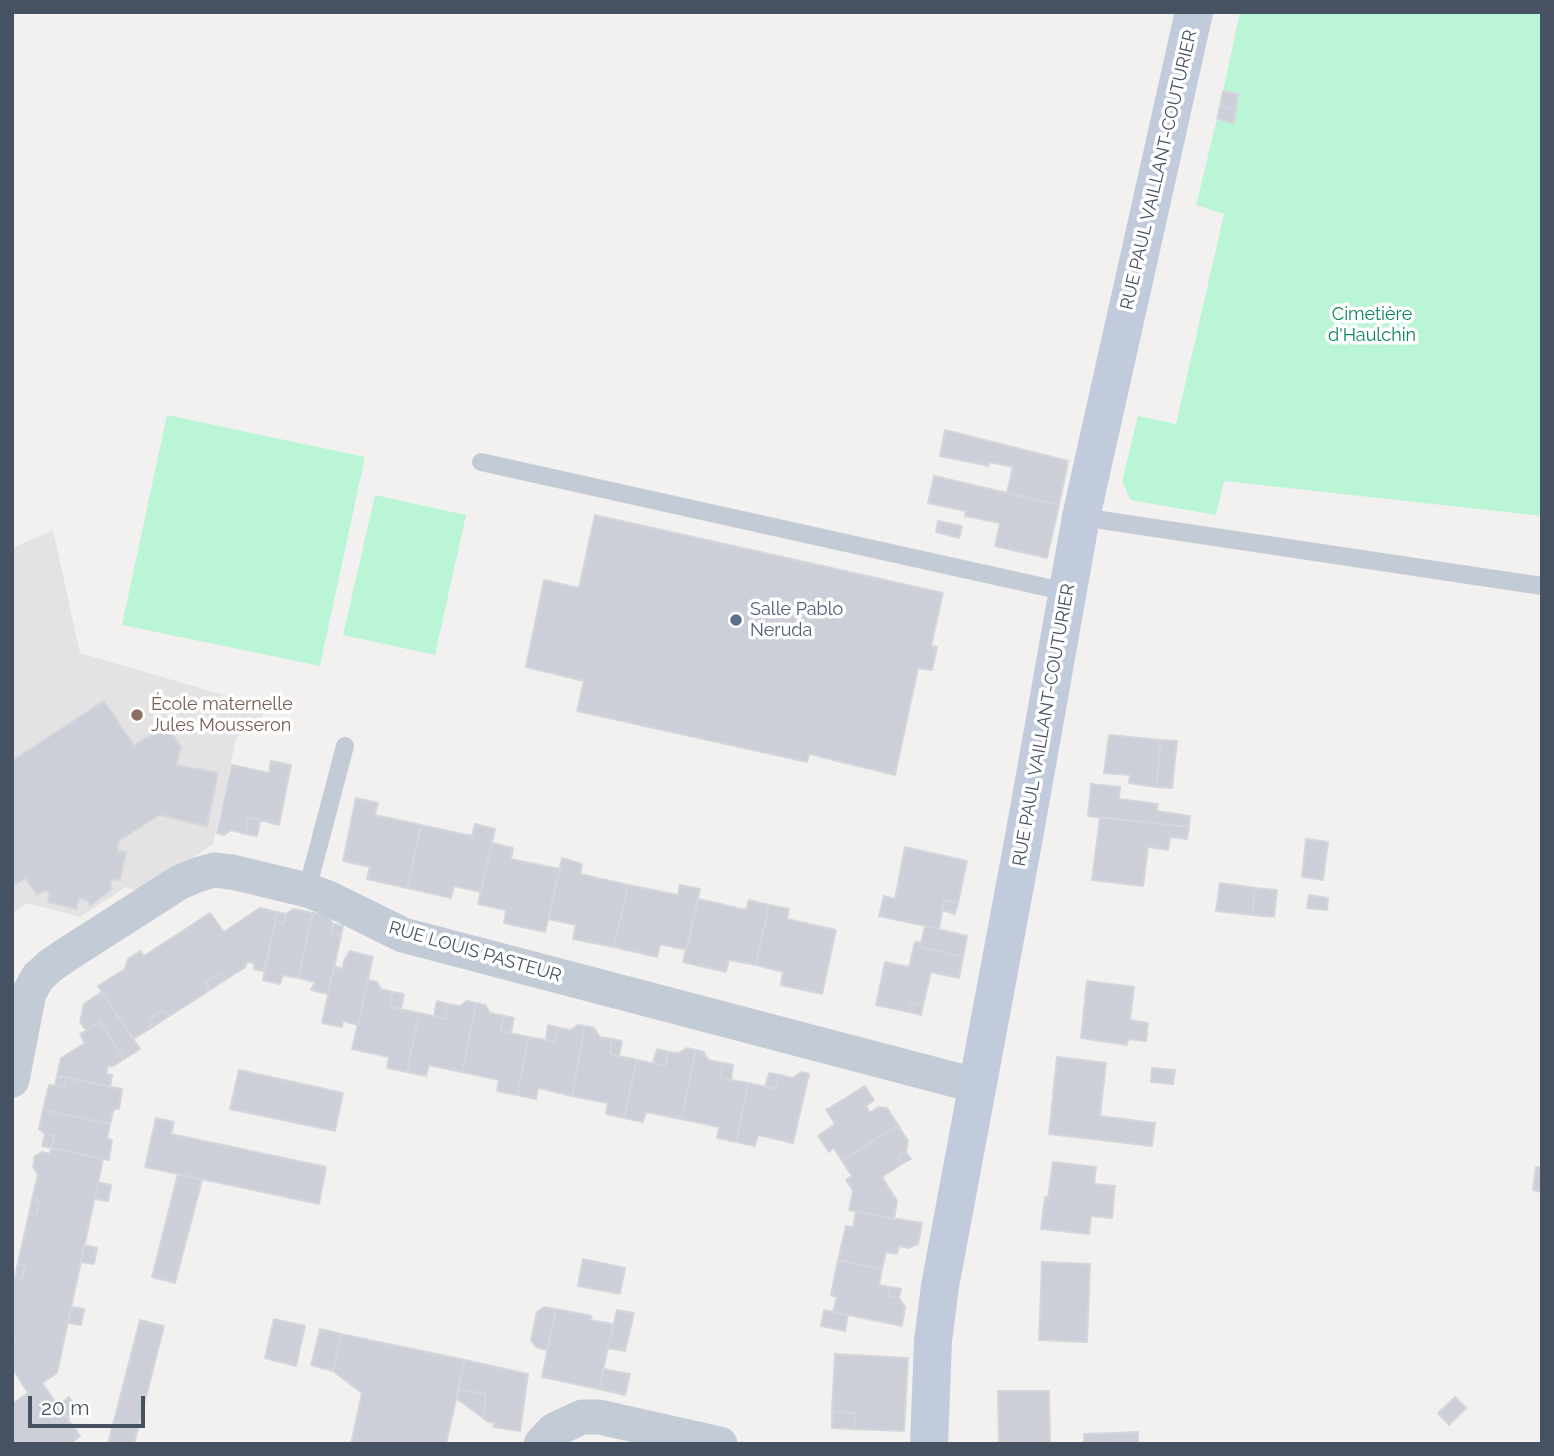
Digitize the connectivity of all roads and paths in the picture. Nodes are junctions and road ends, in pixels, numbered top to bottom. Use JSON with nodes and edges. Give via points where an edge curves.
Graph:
{"nodes":[{"id":1,"x":1194,"y":12,"type":"edge"},
{"id":2,"x":481,"y":462,"type":"dead end"},
{"id":3,"x":1081,"y":517,"type":"junction"},
{"id":4,"x":1542,"y":586,"type":"edge"},
{"id":5,"x":1067,"y":592,"type":"junction"},
{"id":6,"x":345,"y":746,"type":"dead end"},
{"id":7,"x":307,"y":890,"type":"junction"},
{"id":8,"x":21,"y":988,"type":"edge"},
{"id":9,"x":12,"y":1080,"type":"edge"},
{"id":10,"x":978,"y":1086,"type":"junction"},
{"id":11,"x":541,"y":1444,"type":"edge"},
{"id":12,"x":720,"y":1444,"type":"edge"},
{"id":13,"x":929,"y":1444,"type":"edge"}],
"edges":[{"from":1,"to":3,"type":"street","name":"RUE PAUL VAILLANT-COUTURIER"},
{"from":2,"to":5,"type":"lane"},
{"from":3,"to":4,"type":"lane"},
{"from":3,"to":5,"type":"street","name":"RUE PAUL VAILLANT-COUTURIER"},
{"from":5,"to":10,"type":"street","name":"RUE PAUL VAILLANT-COUTURIER"},
{"from":6,"to":7,"type":"lane"},
{"from":7,"to":8,"type":"street","name":"RUE LOUIS PASTEUR","via":[[232,872],[214,870],[197,875],[58,960]]},
{"from":7,"to":10,"type":"street","name":"RUE LOUIS PASTEUR","via":[[403,935]]},
{"from":8,"to":9,"type":"street"},
{"from":10,"to":13,"type":"street","name":"RUE PAUL VAILLANT-COUTURIER","via":[[938,1299]]},
{"from":11,"to":12,"type":"street","via":[[554,1430],[582,1417],[599,1417]]}]}
